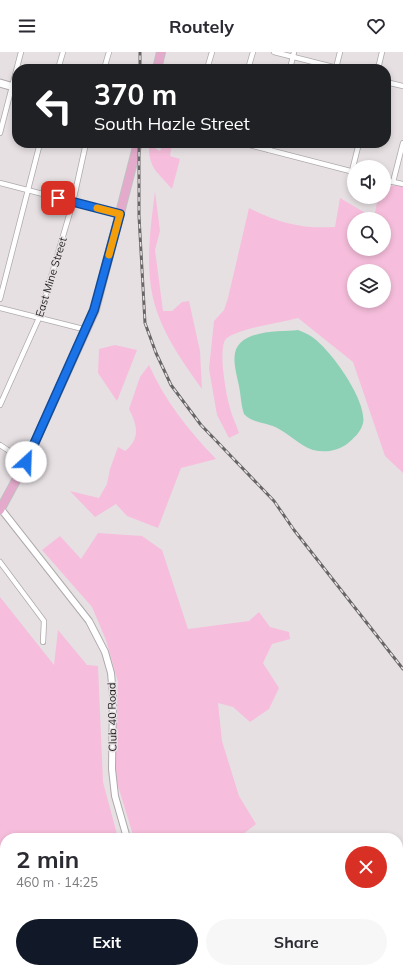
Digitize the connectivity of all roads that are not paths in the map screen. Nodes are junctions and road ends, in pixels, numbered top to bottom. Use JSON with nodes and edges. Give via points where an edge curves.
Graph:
{"nodes":[{"id":1,"x":21,"y":52,"type":"edge"},
{"id":2,"x":63,"y":52,"type":"edge"},
{"id":3,"x":109,"y":52,"type":"edge"},
{"id":4,"x":161,"y":52,"type":"edge"},
{"id":5,"x":212,"y":52,"type":"edge"},
{"id":6,"x":253,"y":52,"type":"edge"},
{"id":7,"x":274,"y":52,"type":"edge"},
{"id":8,"x":340,"y":52,"type":"edge"},
{"id":9,"x":382,"y":52,"type":"edge"},
{"id":10,"x":293,"y":54,"type":"edge"},
{"id":11,"x":19,"y":64,"type":"edge"},
{"id":12,"x":59,"y":64,"type":"edge"},
{"id":13,"x":105,"y":64,"type":"edge"},
{"id":14,"x":158,"y":64,"type":"edge"},
{"id":15,"x":209,"y":64,"type":"edge"},
{"id":16,"x":249,"y":64,"type":"edge"},
{"id":17,"x":291,"y":64,"type":"edge"},
{"id":18,"x":325,"y":64,"type":"edge"},
{"id":19,"x":338,"y":64,"type":"edge"},
{"id":20,"x":379,"y":64,"type":"edge"},
{"id":21,"x":0,"y":83,"type":"edge"},
{"id":22,"x":391,"y":83,"type":"edge"},
{"id":23,"x":12,"y":86,"type":"edge"},
{"id":24,"x":403,"y":86,"type":"edge"},
{"id":25,"x":12,"y":94,"type":"edge"},
{"id":26,"x":0,"y":133,"type":"edge"},
{"id":27,"x":403,"y":143,"type":"edge"},
{"id":28,"x":39,"y":148,"type":"edge"},
{"id":29,"x":85,"y":148,"type":"edge"},
{"id":30,"x":137,"y":148,"type":"edge"},
{"id":31,"x":261,"y":148,"type":"edge"},
{"id":32,"x":358,"y":148,"type":"edge"},
{"id":33,"x":269,"y":150,"type":"joint"},
{"id":34,"x":355,"y":160,"type":"edge"},
{"id":35,"x":347,"y":170,"type":"edge"},
{"id":36,"x":393,"y":182,"type":"joint"},
{"id":37,"x":0,"y":183,"type":"edge"},
{"id":38,"x":403,"y":184,"type":"edge"},
{"id":39,"x":28,"y":190,"type":"junction"},
{"id":40,"x":73,"y":202,"type":"junction"},
{"id":41,"x":120,"y":214,"type":"junction"},
{"id":42,"x":0,"y":299,"type":"edge"},
{"id":43,"x":0,"y":308,"type":"edge"},
{"id":44,"x":39,"y":318,"type":"junction"},
{"id":45,"x":87,"y":330,"type":"junction"},
{"id":46,"x":2,"y":395,"type":"edge"},
{"id":47,"x":0,"y":404,"type":"edge"},
{"id":48,"x":0,"y":445,"type":"edge"},
{"id":49,"x":26,"y":462,"type":"junction"},
{"id":50,"x":1,"y":510,"type":"edge"},
{"id":51,"x":0,"y":562,"type":"edge"},
{"id":52,"x":43,"y":642,"type":"dead end"},
{"id":53,"x":126,"y":833,"type":"edge"}],
"edges":[{"from":1,"to":11,"type":"street"},
{"from":2,"to":12,"type":"street"},
{"from":3,"to":13,"type":"street"},
{"from":4,"to":14,"type":"highway"},
{"from":5,"to":15,"type":"street"},
{"from":6,"to":16,"type":"street"},
{"from":7,"to":10,"type":"street"},
{"from":8,"to":19,"type":"street"},
{"from":9,"to":20,"type":"street"},
{"from":10,"to":17,"type":"street"},
{"from":10,"to":18,"type":"street"},
{"from":21,"to":23,"type":"main road"},
{"from":22,"to":24,"type":"street"},
{"from":25,"to":26,"type":"street"},
{"from":27,"to":36,"type":"street"},
{"from":28,"to":39,"type":"street"},
{"from":29,"to":40,"type":"street","name":"East Mine Street"},
{"from":30,"to":41,"type":"highway"},
{"from":31,"to":33,"type":"street"},
{"from":32,"to":34,"type":"street"},
{"from":33,"to":35,"type":"street"},
{"from":36,"to":38,"type":"street"},
{"from":37,"to":39,"type":"street"},
{"from":39,"to":40,"type":"street"},
{"from":39,"to":42,"type":"street"},
{"from":40,"to":41,"type":"street"},
{"from":40,"to":44,"type":"street","name":"East Mine Street"},
{"from":41,"to":45,"type":"highway"},
{"from":43,"to":44,"type":"street"},
{"from":44,"to":45,"type":"street"},
{"from":44,"to":46,"type":"street","name":"East Mine Street"},
{"from":45,"to":49,"type":"highway"},
{"from":46,"to":47,"type":"street","name":"East Mine Street"},
{"from":48,"to":49,"type":"street"},
{"from":49,"to":50,"type":"highway"},
{"from":50,"to":53,"type":"street","name":"Club 40 Road","via":[[89,621],[105,652],[111,673],[113,695],[112,768],[115,796]]},
{"from":51,"to":52,"type":"street","via":[[44,621]]}]}
